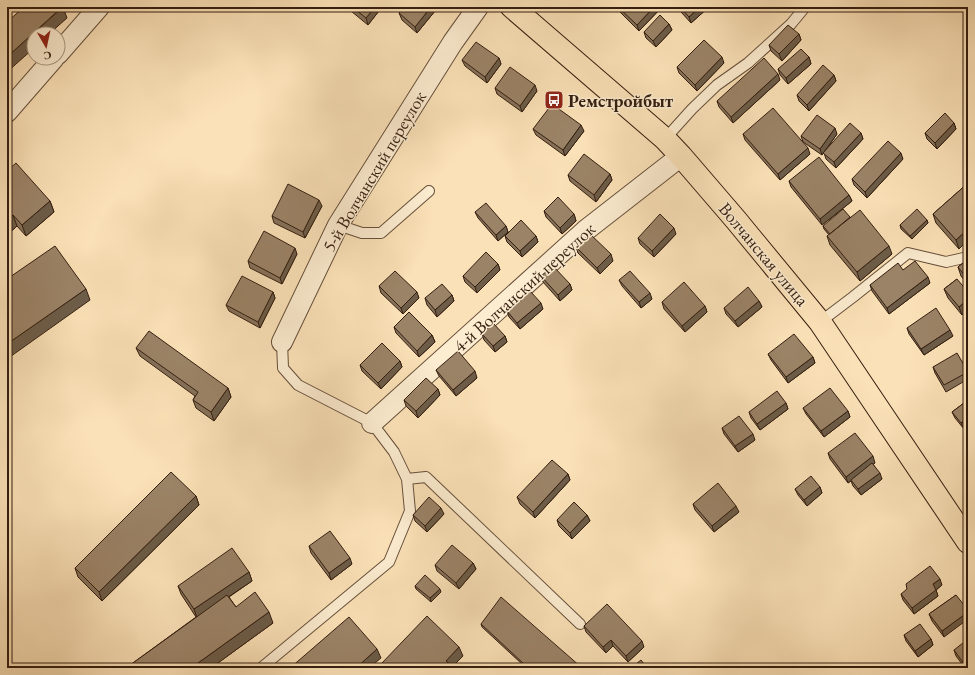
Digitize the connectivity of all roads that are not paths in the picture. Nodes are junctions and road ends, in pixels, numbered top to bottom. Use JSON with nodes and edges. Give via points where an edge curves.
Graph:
{"nodes":[{"id":1,"x":99,"y":7,"type":"edge"},
{"id":2,"x":478,"y":7,"type":"edge"},
{"id":3,"x":512,"y":7,"type":"edge"},
{"id":4,"x":805,"y":7,"type":"edge"},
{"id":5,"x":66,"y":45,"type":"edge"},
{"id":6,"x":47,"y":66,"type":"edge"},
{"id":7,"x":7,"y":112,"type":"edge"},
{"id":8,"x":665,"y":140,"type":"junction"},
{"id":9,"x":681,"y":156,"type":"junction"},
{"id":10,"x":429,"y":191,"type":"dead end"},
{"id":11,"x":338,"y":225,"type":"junction"},
{"id":12,"x":968,"y":257,"type":"edge"},
{"id":13,"x":820,"y":322,"type":"junction"},
{"id":14,"x":282,"y":342,"type":"joint"},
{"id":15,"x":372,"y":423,"type":"junction"},
{"id":16,"x":407,"y":479,"type":"junction"},
{"id":17,"x":968,"y":542,"type":"edge"},
{"id":18,"x":580,"y":624,"type":"dead end"},
{"id":19,"x":261,"y":668,"type":"edge"}],
"edges":[{"from":1,"to":5,"type":"street"},
{"from":2,"to":11,"type":"street","name":"5-й Волчанский переулок","via":[[453,42]]},
{"from":3,"to":8,"type":"main road","name":"Волчанская улица"},
{"from":4,"to":8,"type":"lane","via":[[791,24],[692,109]]},
{"from":6,"to":7,"type":"street"},
{"from":8,"to":9,"type":"main road","name":"Волчанская улица"},
{"from":9,"to":13,"type":"main road","name":"Волчанская улица"},
{"from":9,"to":15,"type":"street","name":"4-й Волчанский переулок","via":[[586,230]]},
{"from":10,"to":11,"type":"lane","via":[[381,233],[362,233]]},
{"from":11,"to":14,"type":"street","name":"5-й Волчанский переулок"},
{"from":12,"to":13,"type":"lane","via":[[946,262],[908,253]]},
{"from":13,"to":17,"type":"main road","name":"Волчанская улица"},
{"from":14,"to":15,"type":"lane","via":[[283,368],[298,386]]},
{"from":15,"to":16,"type":"lane","via":[[394,452]]},
{"from":16,"to":18,"type":"lane","via":[[426,477]]},
{"from":16,"to":19,"type":"lane","via":[[410,511],[389,562]]}]}
